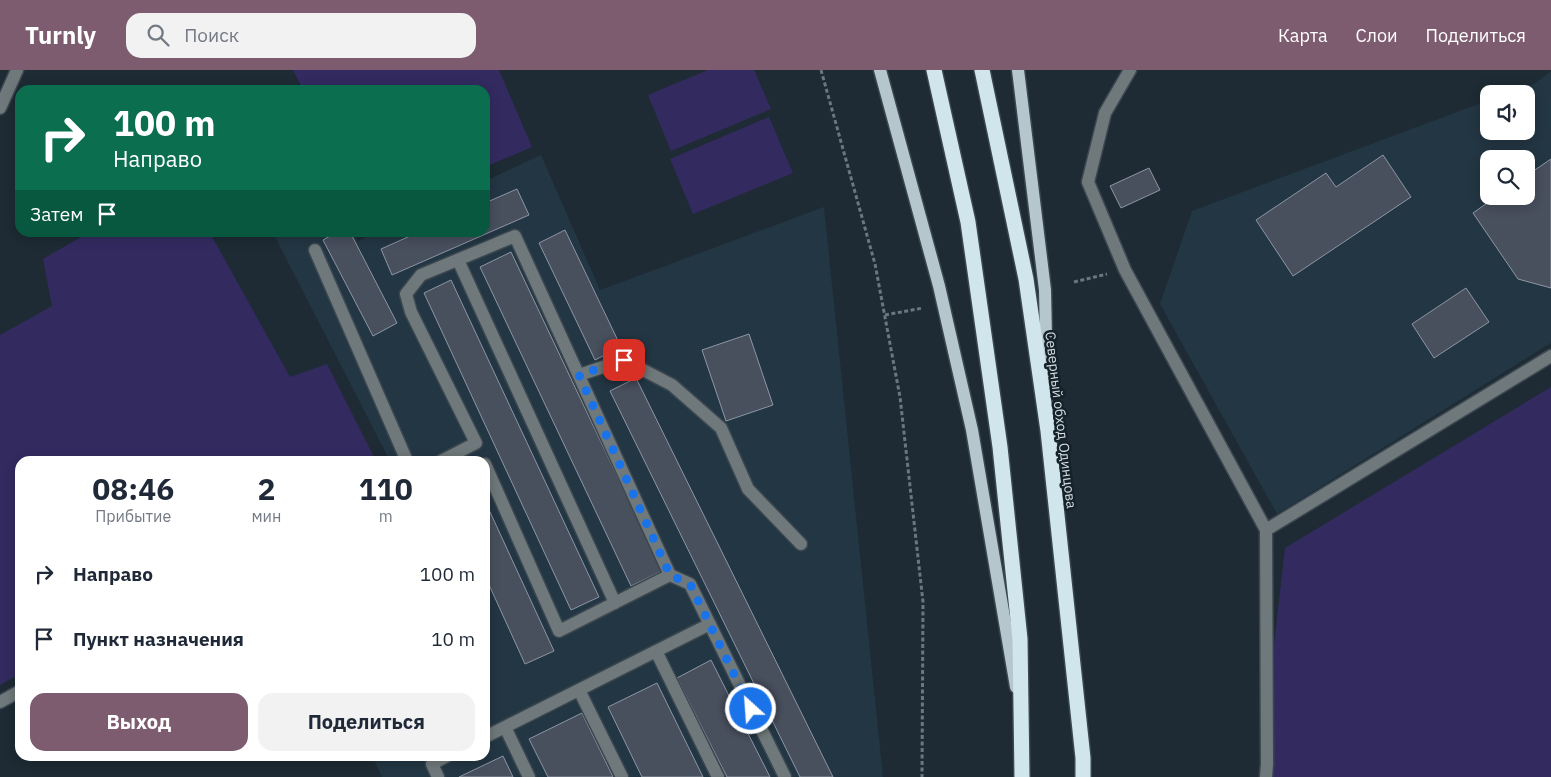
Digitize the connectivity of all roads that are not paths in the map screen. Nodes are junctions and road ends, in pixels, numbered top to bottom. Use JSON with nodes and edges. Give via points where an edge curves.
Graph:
{"nodes":[{"id":1,"x":17,"y":70,"type":"edge"},
{"id":2,"x":880,"y":70,"type":"edge"},
{"id":3,"x":934,"y":70,"type":"edge"},
{"id":4,"x":982,"y":70,"type":"edge"},
{"id":5,"x":1018,"y":70,"type":"edge"},
{"id":6,"x":1130,"y":70,"type":"edge"},
{"id":7,"x":0,"y":108,"type":"edge"},
{"id":8,"x":314,"y":250,"type":"dead end"},
{"id":9,"x":458,"y":260,"type":"junction"},
{"id":10,"x":1551,"y":356,"type":"edge"},
{"id":11,"x":579,"y":375,"type":"junction"},
{"id":12,"x":1048,"y":431,"type":"junction"},
{"id":13,"x":476,"y":443,"type":"junction"},
{"id":14,"x":405,"y":456,"type":"edge"},
{"id":15,"x":451,"y":456,"type":"edge"},
{"id":16,"x":481,"y":456,"type":"edge"},
{"id":17,"x":490,"y":476,"type":"edge"},
{"id":18,"x":1266,"y":530,"type":"junction"},
{"id":19,"x":801,"y":544,"type":"dead end"},
{"id":20,"x":670,"y":575,"type":"junction"},
{"id":21,"x":615,"y":603,"type":"junction"},
{"id":22,"x":710,"y":624,"type":"junction"},
{"id":23,"x":656,"y":651,"type":"junction"},
{"id":24,"x":579,"y":690,"type":"junction"},
{"id":25,"x":15,"y":694,"type":"edge"},
{"id":26,"x":0,"y":702,"type":"edge"},
{"id":27,"x":505,"y":727,"type":"junction"},
{"id":28,"x":1022,"y":727,"type":"junction"},
{"id":29,"x":490,"y":734,"type":"edge"},
{"id":30,"x":438,"y":761,"type":"edge"},
{"id":31,"x":438,"y":777,"type":"edge"},
{"id":32,"x":529,"y":777,"type":"edge"},
{"id":33,"x":622,"y":777,"type":"edge"},
{"id":34,"x":718,"y":777,"type":"edge"},
{"id":35,"x":785,"y":777,"type":"edge"},
{"id":36,"x":1022,"y":777,"type":"edge"},
{"id":37,"x":1083,"y":777,"type":"edge"},
{"id":38,"x":1266,"y":777,"type":"edge"}],
"edges":[{"from":1,"to":7,"type":"lane"},
{"from":2,"to":28,"type":"main road","via":[[939,286],[972,430]]},
{"from":3,"to":28,"type":"highway","via":[[968,222],[1000,447],[1020,639]]},
{"from":4,"to":12,"type":"highway","name":"Северный обход Одинцова","via":[[1026,279]]},
{"from":5,"to":12,"type":"main road","via":[[1045,290]]},
{"from":6,"to":18,"type":"lane","via":[[1105,113],[1088,182],[1125,270]]},
{"from":8,"to":14,"type":"lane"},
{"from":9,"to":11,"type":"lane","via":[[515,236]]},
{"from":9,"to":13,"type":"lane","via":[[421,275],[406,294],[411,312]]},
{"from":9,"to":21,"type":"lane"},
{"from":10,"to":18,"type":"lane"},
{"from":11,"to":19,"type":"lane","via":[[624,360],[672,385],[721,428],[748,489]]},
{"from":11,"to":20,"type":"lane"},
{"from":12,"to":37,"type":"highway","name":"Северный обход Одинцова"},
{"from":13,"to":15,"type":"lane"},
{"from":13,"to":16,"type":"lane"},
{"from":17,"to":21,"type":"lane","via":[[559,631]]},
{"from":18,"to":38,"type":"lane"},
{"from":20,"to":21,"type":"lane"},
{"from":20,"to":22,"type":"lane","via":[[690,584]]},
{"from":22,"to":23,"type":"lane"},
{"from":22,"to":35,"type":"lane"},
{"from":23,"to":24,"type":"lane"},
{"from":23,"to":34,"type":"lane"},
{"from":24,"to":27,"type":"lane"},
{"from":24,"to":33,"type":"lane"},
{"from":25,"to":26,"type":"lane"},
{"from":27,"to":29,"type":"lane"},
{"from":27,"to":32,"type":"lane"},
{"from":28,"to":36,"type":"highway"},
{"from":30,"to":31,"type":"lane","via":[[432,764]]}]}
